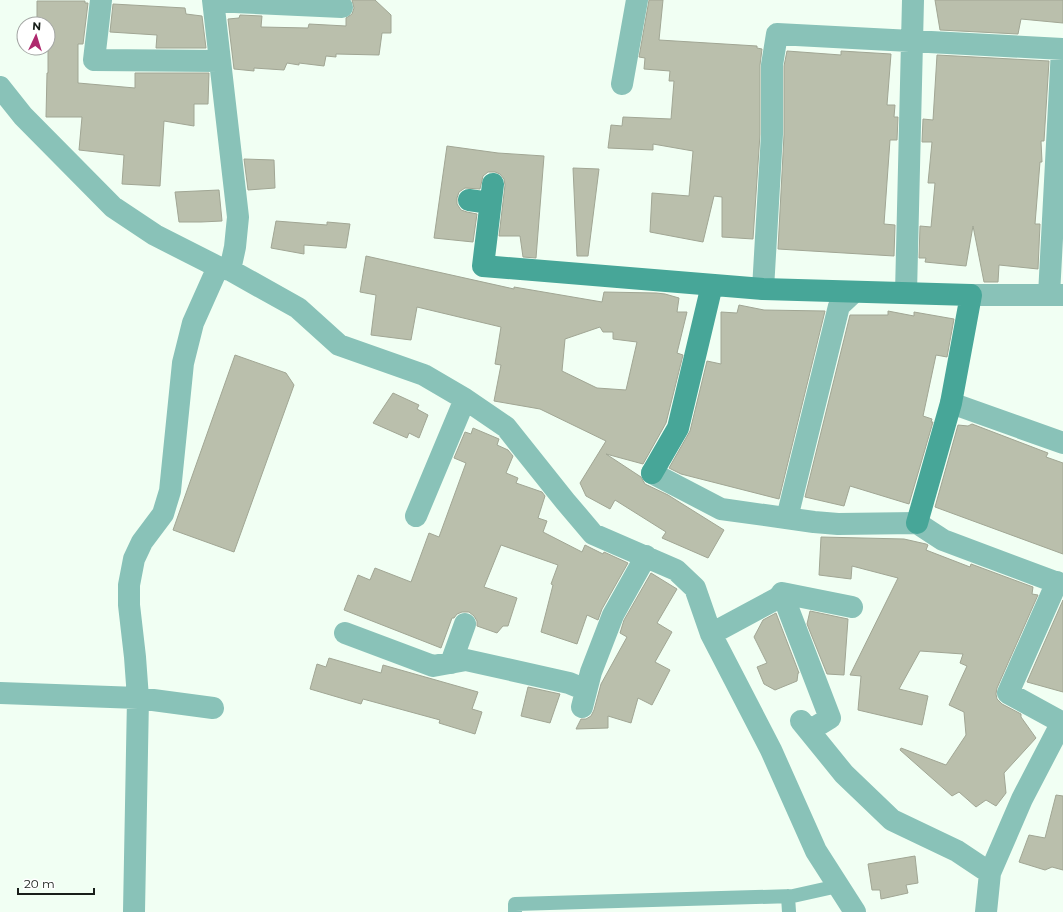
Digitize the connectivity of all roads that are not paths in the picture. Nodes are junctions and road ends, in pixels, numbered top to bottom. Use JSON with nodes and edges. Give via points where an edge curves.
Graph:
{"nodes":[{"id":1,"x":101,"y":0,"type":"edge"},
{"id":2,"x":637,"y":0,"type":"edge"},
{"id":3,"x":913,"y":0,"type":"edge"},
{"id":4,"x":213,"y":1,"type":"edge"},
{"id":5,"x":342,"y":7,"type":"dead end"},
{"id":6,"x":912,"y":40,"type":"junction"},
{"id":7,"x":1062,"y":49,"type":"edge"},
{"id":8,"x":220,"y":61,"type":"junction"},
{"id":9,"x":622,"y":84,"type":"dead end"},
{"id":10,"x":0,"y":87,"type":"edge"},
{"id":11,"x":484,"y":196,"type":"dead end"},
{"id":12,"x":224,"y":269,"type":"junction"},
{"id":13,"x":712,"y":286,"type":"junction"},
{"id":14,"x":763,"y":289,"type":"junction"},
{"id":15,"x":854,"y":292,"type":"junction"},
{"id":16,"x":906,"y":293,"type":"junction"},
{"id":17,"x":971,"y":295,"type":"junction"},
{"id":18,"x":1056,"y":295,"type":"edge"},
{"id":19,"x":465,"y":399,"type":"junction"},
{"id":20,"x":951,"y":403,"type":"junction"},
{"id":21,"x":1063,"y":443,"type":"edge"},
{"id":22,"x":416,"y":516,"type":"dead end"},
{"id":23,"x":787,"y":518,"type":"junction"},
{"id":24,"x":917,"y":523,"type":"junction"},
{"id":25,"x":646,"y":556,"type":"junction"},
{"id":26,"x":1060,"y":584,"type":"edge"},
{"id":27,"x":782,"y":593,"type":"junction"},
{"id":28,"x":852,"y":607,"type":"dead end"},
{"id":29,"x":465,"y":624,"type":"dead end"},
{"id":30,"x":345,"y":633,"type":"dead end"},
{"id":31,"x":710,"y":634,"type":"junction"},
{"id":32,"x":451,"y":663,"type":"junction"},
{"id":33,"x":0,"y":693,"type":"edge"},
{"id":34,"x":138,"y":698,"type":"junction"},
{"id":35,"x":213,"y":708,"type":"dead end"},
{"id":36,"x":1062,"y":723,"type":"edge"},
{"id":37,"x":990,"y":873,"type":"junction"},
{"id":38,"x":838,"y":886,"type":"junction"},
{"id":39,"x":788,"y":896,"type":"junction"},
{"id":40,"x":134,"y":912,"type":"edge"},
{"id":41,"x":515,"y":912,"type":"edge"},
{"id":42,"x":789,"y":912,"type":"edge"},
{"id":43,"x":855,"y":912,"type":"edge"},
{"id":44,"x":986,"y":912,"type":"edge"}],
"edges":[{"from":1,"to":8,"type":"street","via":[[94,60]]},
{"from":2,"to":9,"type":"street"},
{"from":3,"to":6,"type":"street"},
{"from":4,"to":5,"type":"street"},
{"from":4,"to":8,"type":"street"},
{"from":6,"to":7,"type":"street"},
{"from":6,"to":14,"type":"street","via":[[777,34],[772,65],[772,134]]},
{"from":6,"to":16,"type":"street"},
{"from":7,"to":18,"type":"street"},
{"from":8,"to":12,"type":"street","via":[[238,217],[235,247]]},
{"from":10,"to":12,"type":"street","via":[[23,116],[113,207],[154,235]]},
{"from":11,"to":13,"type":"street","via":[[488,235],[483,266]]},
{"from":12,"to":19,"type":"street","via":[[298,308],[339,345],[424,376]]},
{"from":12,"to":34,"type":"street","via":[[193,323],[183,363],[170,491],[163,514],[142,542],[131,571],[129,605]]},
{"from":13,"to":14,"type":"street"},
{"from":13,"to":23,"type":"street","via":[[678,428],[652,473],[721,509]]},
{"from":14,"to":15,"type":"street"},
{"from":15,"to":16,"type":"street"},
{"from":15,"to":23,"type":"street","via":[[839,306]]},
{"from":16,"to":17,"type":"street"},
{"from":17,"to":18,"type":"street"},
{"from":17,"to":20,"type":"street"},
{"from":19,"to":22,"type":"street"},
{"from":19,"to":25,"type":"street","via":[[506,427],[593,534]]},
{"from":20,"to":21,"type":"street"},
{"from":20,"to":24,"type":"street"},
{"from":23,"to":24,"type":"street","via":[[838,524]]},
{"from":24,"to":26,"type":"street","via":[[943,540]]},
{"from":25,"to":31,"type":"street","via":[[676,570],[695,588]]},
{"from":25,"to":32,"type":"street","via":[[614,615],[590,672],[584,699],[569,683],[466,660]]},
{"from":26,"to":36,"type":"street","via":[[1008,693]]},
{"from":27,"to":28,"type":"street"},
{"from":27,"to":31,"type":"street","via":[[778,598]]},
{"from":27,"to":37,"type":"street","via":[[830,718],[805,726],[844,774],[892,820],[957,851]]},
{"from":29,"to":32,"type":"street"},
{"from":30,"to":32,"type":"street","via":[[433,666]]},
{"from":31,"to":38,"type":"street","via":[[771,750],[816,851]]},
{"from":33,"to":34,"type":"street"},
{"from":34,"to":35,"type":"street"},
{"from":34,"to":40,"type":"street"},
{"from":36,"to":37,"type":"street","via":[[1022,799]]},
{"from":37,"to":44,"type":"street"},
{"from":38,"to":39,"type":"lane"},
{"from":38,"to":43,"type":"street"},
{"from":39,"to":41,"type":"lane","via":[[515,904]]},
{"from":39,"to":42,"type":"lane"}]}
